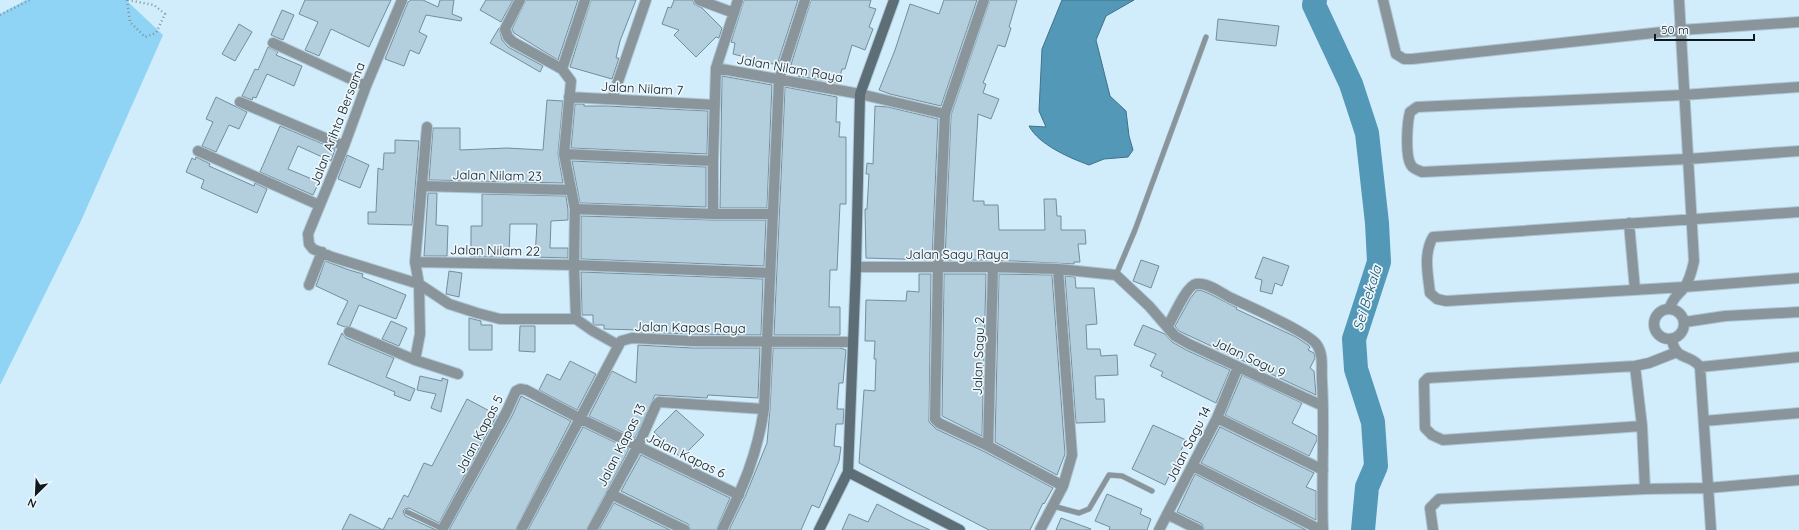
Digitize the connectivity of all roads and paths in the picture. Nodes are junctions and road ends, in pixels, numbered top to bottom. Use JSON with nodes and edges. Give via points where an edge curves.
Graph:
{"nodes":[{"id":1,"x":30,"y":0,"type":"edge"},
{"id":2,"x":128,"y":0,"type":"edge"},
{"id":3,"x":401,"y":0,"type":"edge"},
{"id":4,"x":520,"y":0,"type":"edge"},
{"id":5,"x":585,"y":0,"type":"edge"},
{"id":6,"x":646,"y":0,"type":"edge"},
{"id":7,"x":700,"y":0,"type":"edge"},
{"id":8,"x":738,"y":0,"type":"edge"},
{"id":9,"x":805,"y":0,"type":"edge"},
{"id":10,"x":894,"y":0,"type":"edge"},
{"id":11,"x":984,"y":0,"type":"edge"},
{"id":12,"x":1383,"y":0,"type":"edge"},
{"id":13,"x":1679,"y":0,"type":"edge"},
{"id":14,"x":734,"y":13,"type":"junction"},
{"id":15,"x":0,"y":15,"type":"edge"},
{"id":16,"x":1799,"y":22,"type":"edge"},
{"id":17,"x":1681,"y":30,"type":"junction"},
{"id":18,"x":1206,"y":37,"type":"dead end"},
{"id":19,"x":273,"y":43,"type":"dead end"},
{"id":20,"x":716,"y":68,"type":"junction"},
{"id":21,"x":562,"y":69,"type":"junction"},
{"id":22,"x":779,"y":80,"type":"junction"},
{"id":23,"x":366,"y":86,"type":"junction"},
{"id":24,"x":1799,"y":87,"type":"edge"},
{"id":25,"x":860,"y":94,"type":"junction"},
{"id":26,"x":1684,"y":95,"type":"junction"},
{"id":27,"x":569,"y":97,"type":"junction"},
{"id":28,"x":612,"y":99,"type":"junction"},
{"id":29,"x":240,"y":102,"type":"dead end"},
{"id":30,"x":715,"y":105,"type":"junction"},
{"id":31,"x":944,"y":114,"type":"junction"},
{"id":32,"x":428,"y":127,"type":"dead end"},
{"id":33,"x":344,"y":146,"type":"junction"},
{"id":34,"x":198,"y":151,"type":"dead end"},
{"id":35,"x":1799,"y":151,"type":"edge"},
{"id":36,"x":564,"y":154,"type":"junction"},
{"id":37,"x":1688,"y":159,"type":"junction"},
{"id":38,"x":713,"y":161,"type":"junction"},
{"id":39,"x":422,"y":186,"type":"junction"},
{"id":40,"x":570,"y":190,"type":"junction"},
{"id":41,"x":319,"y":205,"type":"junction"},
{"id":42,"x":575,"y":209,"type":"junction"},
{"id":43,"x":1799,"y":212,"type":"edge"},
{"id":44,"x":713,"y":214,"type":"junction"},
{"id":45,"x":773,"y":214,"type":"junction"},
{"id":46,"x":1692,"y":220,"type":"junction"},
{"id":47,"x":1629,"y":223,"type":"junction"},
{"id":48,"x":322,"y":252,"type":"junction"},
{"id":49,"x":415,"y":262,"type":"junction"},
{"id":50,"x":574,"y":265,"type":"junction"},
{"id":51,"x":938,"y":266,"type":"junction"},
{"id":52,"x":856,"y":267,"type":"junction"},
{"id":53,"x":993,"y":267,"type":"junction"},
{"id":54,"x":1058,"y":269,"type":"junction"},
{"id":55,"x":770,"y":273,"type":"junction"},
{"id":56,"x":1116,"y":275,"type":"junction"},
{"id":57,"x":1799,"y":278,"type":"edge"},
{"id":58,"x":419,"y":284,"type":"junction"},
{"id":59,"x":309,"y":285,"type":"dead end"},
{"id":60,"x":1684,"y":287,"type":"junction"},
{"id":61,"x":1635,"y":290,"type":"junction"},
{"id":62,"x":1670,"y":309,"type":"junction"},
{"id":63,"x":1799,"y":312,"type":"edge"},
{"id":64,"x":576,"y":319,"type":"junction"},
{"id":65,"x":1685,"y":322,"type":"junction"},
{"id":66,"x":1168,"y":326,"type":"junction"},
{"id":67,"x":349,"y":332,"type":"dead end"},
{"id":68,"x":1672,"y":339,"type":"junction"},
{"id":69,"x":767,"y":341,"type":"junction"},
{"id":70,"x":853,"y":342,"type":"junction"},
{"id":71,"x":618,"y":345,"type":"junction"},
{"id":72,"x":1677,"y":352,"type":"junction"},
{"id":73,"x":1799,"y":356,"type":"edge"},
{"id":74,"x":415,"y":360,"type":"junction"},
{"id":75,"x":1635,"y":366,"type":"junction"},
{"id":76,"x":1238,"y":367,"type":"junction"},
{"id":77,"x":1700,"y":367,"type":"junction"},
{"id":78,"x":458,"y":374,"type":"dead end"},
{"id":79,"x":1323,"y":406,"type":"junction"},
{"id":80,"x":764,"y":408,"type":"junction"},
{"id":81,"x":1799,"y":413,"type":"edge"},
{"id":82,"x":579,"y":418,"type":"junction"},
{"id":83,"x":1217,"y":418,"type":"junction"},
{"id":84,"x":1704,"y":421,"type":"junction"},
{"id":85,"x":1642,"y":426,"type":"junction"},
{"id":86,"x":638,"y":446,"type":"junction"},
{"id":87,"x":988,"y":446,"type":"junction"},
{"id":88,"x":1193,"y":466,"type":"junction"},
{"id":89,"x":1323,"y":470,"type":"junction"},
{"id":90,"x":848,"y":472,"type":"junction"},
{"id":91,"x":1799,"y":480,"type":"edge"},
{"id":92,"x":1063,"y":486,"type":"junction"},
{"id":93,"x":1708,"y":488,"type":"junction"},
{"id":94,"x":1645,"y":489,"type":"junction"},
{"id":95,"x":1152,"y":491,"type":"dead end"},
{"id":96,"x":611,"y":494,"type":"junction"},
{"id":97,"x":739,"y":495,"type":"junction"},
{"id":98,"x":1053,"y":506,"type":"junction"},
{"id":99,"x":407,"y":512,"type":"dead end"},
{"id":100,"x":1167,"y":514,"type":"junction"},
{"id":101,"x":443,"y":530,"type":"edge"},
{"id":102,"x":522,"y":530,"type":"edge"},
{"id":103,"x":592,"y":530,"type":"edge"},
{"id":104,"x":685,"y":530,"type":"edge"},
{"id":105,"x":722,"y":530,"type":"edge"},
{"id":106,"x":820,"y":530,"type":"edge"},
{"id":107,"x":960,"y":530,"type":"edge"},
{"id":108,"x":1040,"y":530,"type":"edge"},
{"id":109,"x":1159,"y":530,"type":"edge"},
{"id":110,"x":1199,"y":530,"type":"edge"},
{"id":111,"x":1322,"y":530,"type":"edge"},
{"id":112,"x":1432,"y":530,"type":"edge"},
{"id":113,"x":1711,"y":530,"type":"edge"}],
"edges":[{"from":1,"to":15,"type":"path"},
{"from":2,"to":2,"type":"path","via":[[154,5],[165,14],[156,33],[145,37],[130,22]]},
{"from":3,"to":23,"type":"street","name":"Jalan Arihta Bersama"},
{"from":4,"to":21,"type":"street","via":[[506,29],[508,37]]},
{"from":5,"to":21,"type":"street"},
{"from":6,"to":28,"type":"street"},
{"from":7,"to":14,"type":"street"},
{"from":8,"to":14,"type":"street"},
{"from":9,"to":22,"type":"street"},
{"from":10,"to":25,"type":"street"},
{"from":11,"to":31,"type":"street"},
{"from":12,"to":17,"type":"street","via":[[1396,54],[1404,59]]},
{"from":13,"to":17,"type":"street"},
{"from":14,"to":20,"type":"street"},
{"from":16,"to":17,"type":"street"},
{"from":17,"to":26,"type":"street"},
{"from":18,"to":56,"type":"lane"},
{"from":19,"to":23,"type":"street"},
{"from":20,"to":22,"type":"street","name":"Jalan Nilam Raya"},
{"from":20,"to":30,"type":"street"},
{"from":21,"to":27,"type":"street","via":[[570,78]]},
{"from":22,"to":25,"type":"street","name":"Jalan Nilam Raya"},
{"from":22,"to":45,"type":"street"},
{"from":23,"to":33,"type":"street","name":"Jalan Arihta Bersama"},
{"from":24,"to":26,"type":"street"},
{"from":25,"to":31,"type":"street","name":"Jalan Nilam Raya"},
{"from":25,"to":52,"type":"street"},
{"from":26,"to":37,"type":"street"},
{"from":26,"to":37,"type":"street","via":[[1417,107],[1410,112],[1408,122],[1409,160],[1412,167],[1422,172]]},
{"from":27,"to":28,"type":"street","name":"Jalan Nilam 7"},
{"from":27,"to":36,"type":"street"},
{"from":28,"to":30,"type":"street","name":"Jalan Nilam 7"},
{"from":29,"to":33,"type":"street"},
{"from":30,"to":38,"type":"street"},
{"from":31,"to":51,"type":"street"},
{"from":32,"to":39,"type":"street"},
{"from":33,"to":41,"type":"street","name":"Jalan Arihta Bersama"},
{"from":34,"to":41,"type":"street"},
{"from":35,"to":37,"type":"street"},
{"from":36,"to":38,"type":"street"},
{"from":36,"to":40,"type":"street"},
{"from":37,"to":46,"type":"street"},
{"from":38,"to":44,"type":"street"},
{"from":39,"to":40,"type":"street","name":"Jalan Nilam 23"},
{"from":39,"to":49,"type":"street"},
{"from":40,"to":42,"type":"street"},
{"from":41,"to":48,"type":"street","name":"Jalan Arihta Bersama","via":[[307,239],[310,246]]},
{"from":42,"to":44,"type":"street"},
{"from":42,"to":50,"type":"street"},
{"from":43,"to":46,"type":"street"},
{"from":44,"to":45,"type":"street"},
{"from":45,"to":55,"type":"street"},
{"from":46,"to":47,"type":"street"},
{"from":46,"to":60,"type":"street","via":[[1694,261],[1691,275]]},
{"from":47,"to":61,"type":"street"},
{"from":47,"to":61,"type":"street","via":[[1433,237],[1428,245],[1427,256],[1430,293],[1437,299],[1446,301]]},
{"from":48,"to":58,"type":"street"},
{"from":48,"to":59,"type":"street"},
{"from":49,"to":50,"type":"street","name":"Jalan Nilam 22"},
{"from":49,"to":58,"type":"street"},
{"from":50,"to":55,"type":"street","name":"Jalan Nilam 22"},
{"from":50,"to":64,"type":"street"},
{"from":51,"to":52,"type":"street","name":"Jalan Sagu Raya"},
{"from":51,"to":53,"type":"street","name":"Jalan Sagu Raya"},
{"from":51,"to":87,"type":"street","via":[[935,419],[938,423]]},
{"from":52,"to":70,"type":"street"},
{"from":53,"to":54,"type":"street","name":"Jalan Sagu Raya"},
{"from":53,"to":87,"type":"street","name":"Jalan Sagu 2"},
{"from":54,"to":56,"type":"street","name":"Jalan Sagu Raya"},
{"from":54,"to":92,"type":"street","via":[[1072,455]]},
{"from":55,"to":69,"type":"street"},
{"from":56,"to":66,"type":"street","name":"Jalan Sagu 9"},
{"from":57,"to":60,"type":"street"},
{"from":58,"to":64,"type":"street","via":[[449,304],[500,319]]},
{"from":58,"to":74,"type":"street","via":[[420,334]]},
{"from":60,"to":61,"type":"street"},
{"from":60,"to":62,"type":"street","via":[[1675,295]]},
{"from":62,"to":65,"type":"street","via":[[1679,312]]},
{"from":62,"to":68,"type":"street","via":[[1660,312],[1654,321],[1654,327],[1659,336]]},
{"from":63,"to":65,"type":"street","via":[[1725,316]]},
{"from":64,"to":71,"type":"street"},
{"from":65,"to":68,"type":"street","via":[[1683,332]]},
{"from":66,"to":76,"type":"street","name":"Jalan Sagu 9","via":[[1175,336],[1184,342]]},
{"from":66,"to":79,"type":"street","via":[[1187,291],[1197,283],[1286,324],[1317,344],[1321,359]]},
{"from":67,"to":74,"type":"street"},
{"from":68,"to":72,"type":"street","via":[[1673,348]]},
{"from":69,"to":70,"type":"street","name":"Jalan Kapas Raya"},
{"from":69,"to":71,"type":"street","name":"Jalan Kapas Raya","via":[[632,338]]},
{"from":69,"to":80,"type":"street"},
{"from":70,"to":90,"type":"street"},
{"from":71,"to":82,"type":"street"},
{"from":72,"to":75,"type":"street"},
{"from":72,"to":77,"type":"street","via":[[1698,363]]},
{"from":73,"to":77,"type":"street"},
{"from":74,"to":78,"type":"street"},
{"from":75,"to":85,"type":"street"},
{"from":75,"to":85,"type":"street","via":[[1428,378],[1424,382],[1425,428],[1443,440]]},
{"from":76,"to":79,"type":"street","name":"Jalan Sagu 9"},
{"from":76,"to":83,"type":"street","name":"Jalan Sagu 14"},
{"from":77,"to":84,"type":"street"},
{"from":79,"to":89,"type":"street"},
{"from":80,"to":86,"type":"street","name":"Jalan Kapas 13","via":[[659,402]]},
{"from":80,"to":97,"type":"street","via":[[754,459]]},
{"from":81,"to":84,"type":"street"},
{"from":82,"to":86,"type":"street","name":"Jalan Kapas 6"},
{"from":82,"to":101,"type":"street","name":"Jalan Kapas 5","via":[[526,390],[516,391]]},
{"from":82,"to":102,"type":"street"},
{"from":83,"to":88,"type":"street","name":"Jalan Sagu 14"},
{"from":83,"to":89,"type":"street"},
{"from":84,"to":93,"type":"street"},
{"from":85,"to":94,"type":"street"},
{"from":86,"to":96,"type":"street","name":"Jalan Kapas 13"},
{"from":86,"to":97,"type":"street","name":"Jalan Kapas 6"},
{"from":87,"to":92,"type":"street"},
{"from":88,"to":100,"type":"street","name":"Jalan Sagu 14"},
{"from":88,"to":111,"type":"street"},
{"from":89,"to":111,"type":"street"},
{"from":90,"to":106,"type":"street"},
{"from":90,"to":107,"type":"street"},
{"from":91,"to":93,"type":"street"},
{"from":92,"to":98,"type":"street"},
{"from":93,"to":94,"type":"street"},
{"from":93,"to":113,"type":"street"},
{"from":94,"to":112,"type":"street","via":[[1439,499],[1430,508]]},
{"from":95,"to":98,"type":"lane","via":[[1122,476],[1109,475],[1089,509],[1079,513]]},
{"from":96,"to":103,"type":"street","name":"Jalan Kapas 13"},
{"from":96,"to":104,"type":"street"},
{"from":97,"to":105,"type":"street"},
{"from":98,"to":108,"type":"street"},
{"from":99,"to":101,"type":"lane"},
{"from":100,"to":109,"type":"street","name":"Jalan Sagu 14"},
{"from":100,"to":110,"type":"street"}]}
